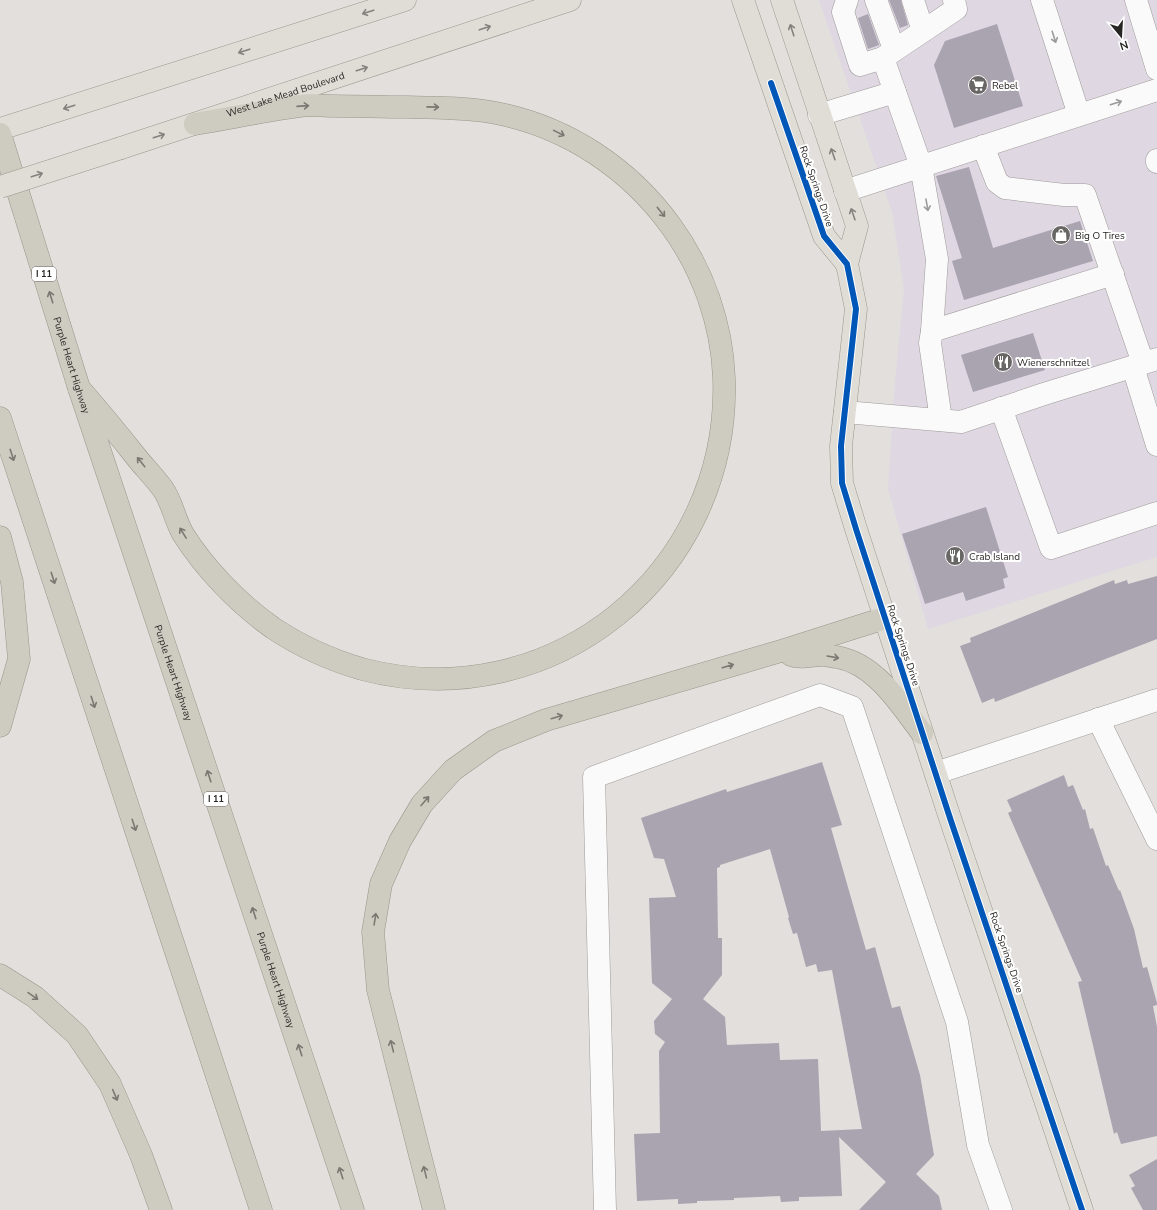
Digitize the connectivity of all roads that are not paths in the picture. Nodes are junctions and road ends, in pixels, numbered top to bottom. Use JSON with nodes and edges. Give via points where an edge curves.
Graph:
{"nodes":[{"id":1,"x":405,"y":0,"type":"edge"},
{"id":2,"x":570,"y":0,"type":"edge"},
{"id":3,"x":743,"y":0,"type":"edge"},
{"id":4,"x":782,"y":0,"type":"edge"},
{"id":5,"x":847,"y":0,"type":"edge"},
{"id":6,"x":876,"y":0,"type":"edge"},
{"id":7,"x":913,"y":0,"type":"edge"},
{"id":8,"x":954,"y":0,"type":"edge"},
{"id":9,"x":1042,"y":0,"type":"edge"},
{"id":10,"x":1136,"y":0,"type":"edge"},
{"id":11,"x":923,"y":31,"type":"junction"},
{"id":12,"x":889,"y":54,"type":"junction"},
{"id":13,"x":1157,"y":69,"type":"edge"},
{"id":14,"x":1157,"y":90,"type":"edge"},
{"id":15,"x":895,"y":92,"type":"junction"},
{"id":16,"x":820,"y":115,"type":"junction"},
{"id":17,"x":1079,"y":115,"type":"junction"},
{"id":18,"x":195,"y":124,"type":"junction"},
{"id":19,"x":0,"y":129,"type":"edge"},
{"id":20,"x":0,"y":134,"type":"edge"},
{"id":21,"x":984,"y":146,"type":"junction"},
{"id":22,"x":921,"y":166,"type":"junction"},
{"id":23,"x":0,"y":187,"type":"edge"},
{"id":24,"x":845,"y":191,"type":"junction"},
{"id":25,"x":847,"y":264,"type":"junction"},
{"id":26,"x":1113,"y":274,"type":"junction"},
{"id":27,"x":932,"y":332,"type":"junction"},
{"id":28,"x":1144,"y":363,"type":"edge"},
{"id":29,"x":79,"y":388,"type":"junction"},
{"id":30,"x":1001,"y":408,"type":"junction"},
{"id":31,"x":845,"y":412,"type":"junction"},
{"id":32,"x":0,"y":418,"type":"edge"},
{"id":33,"x":941,"y":420,"type":"junction"},
{"id":34,"x":1157,"y":445,"type":"edge"},
{"id":35,"x":1157,"y":513,"type":"edge"},
{"id":36,"x":0,"y":537,"type":"edge"},
{"id":37,"x":15,"y":612,"type":"junction"},
{"id":38,"x":885,"y":618,"type":"junction"},
{"id":39,"x":781,"y":651,"type":"junction"},
{"id":40,"x":0,"y":682,"type":"edge"},
{"id":41,"x":1157,"y":700,"type":"edge"},
{"id":42,"x":1098,"y":719,"type":"junction"},
{"id":43,"x":0,"y":726,"type":"edge"},
{"id":44,"x":922,"y":733,"type":"junction"},
{"id":45,"x":936,"y":773,"type":"junction"},
{"id":46,"x":1157,"y":839,"type":"edge"},
{"id":47,"x":0,"y":975,"type":"edge"},
{"id":48,"x":161,"y":1210,"type":"edge"},
{"id":49,"x":261,"y":1210,"type":"edge"},
{"id":50,"x":353,"y":1210,"type":"edge"},
{"id":51,"x":434,"y":1210,"type":"edge"},
{"id":52,"x":605,"y":1210,"type":"edge"},
{"id":53,"x":1001,"y":1210,"type":"edge"},
{"id":54,"x":1082,"y":1210,"type":"edge"}],
"edges":[{"from":1,"to":19,"type":"main road","one_way":true},
{"from":18,"to":2,"type":"main road","name":"West Lake Mead Boulevard","one_way":true},
{"from":3,"to":25,"type":"main road","name":"Rock Springs Drive","via":[[824,236]]},
{"from":16,"to":4,"type":"main road","name":"Rock Springs Drive","one_way":true},
{"from":5,"to":12,"type":"lane","via":[[842,12],[860,65]]},
{"from":6,"to":12,"type":"lane"},
{"from":7,"to":11,"type":"lane"},
{"from":8,"to":11,"type":"lane","via":[[956,9]]},
{"from":9,"to":17,"type":"lane","one_way":true},
{"from":10,"to":13,"type":"lane"},
{"from":11,"to":12,"type":"lane"},
{"from":12,"to":15,"type":"lane"},
{"from":17,"to":14,"type":"lane","one_way":true},
{"from":15,"to":16,"type":"lane"},
{"from":15,"to":22,"type":"lane"},
{"from":24,"to":16,"type":"main road","name":"Rock Springs Drive","one_way":true},
{"from":17,"to":21,"type":"lane"},
{"from":23,"to":18,"type":"main road","name":"West Lake Mead Boulevard","one_way":true,"bridge":true},
{"from":18,"to":29,"type":"highway","one_way":true,"via":[[302,105],[470,108],[525,120],[551,129],[623,173],[643,192],[679,237],[693,261],[714,313],[724,368],[725,396],[718,452],[701,505],[689,531],[657,577],[616,616],[569,647],[544,658],[490,674],[462,678],[404,678],[330,658],[299,644],[252,612],[231,593],[198,554],[181,530],[166,493]]},
{"from":29,"to":20,"type":"highway","name":"Purple Heart Highway","number":"I 11","one_way":true},
{"from":21,"to":22,"type":"lane"},
{"from":21,"to":26,"type":"lane","via":[[997,182],[1005,188],[1085,195]]},
{"from":22,"to":24,"type":"lane"},
{"from":22,"to":27,"type":"lane","one_way":true,"via":[[936,259]]},
{"from":25,"to":24,"type":"main road","name":"Rock Springs Drive","one_way":true,"via":[[857,226]]},
{"from":25,"to":31,"type":"main road","name":"Rock Springs Drive","via":[[856,309]]},
{"from":26,"to":27,"type":"lane"},
{"from":26,"to":28,"type":"lane"},
{"from":27,"to":33,"type":"lane","via":[[930,343]]},
{"from":28,"to":30,"type":"lane"},
{"from":28,"to":34,"type":"lane"},
{"from":50,"to":29,"type":"highway","name":"Purple Heart Highway","number":"I 11","one_way":true},
{"from":30,"to":33,"type":"lane","via":[[961,422]]},
{"from":30,"to":35,"type":"lane","via":[[1051,548]]},
{"from":31,"to":33,"type":"lane"},
{"from":31,"to":38,"type":"main road","name":"Rock Springs Drive","via":[[841,446],[842,483]]},
{"from":32,"to":49,"type":"highway","one_way":true},
{"from":36,"to":37,"type":"highway","via":[[12,582]]},
{"from":37,"to":40,"type":"highway"},
{"from":37,"to":43,"type":"highway","via":[[19,659]]},
{"from":38,"to":39,"type":"highway"},
{"from":38,"to":44,"type":"main road","name":"Rock Springs Drive"},
{"from":39,"to":44,"type":"highway","one_way":true,"via":[[796,657],[822,655],[840,658],[858,665],[877,678]]},
{"from":51,"to":39,"type":"highway","one_way":true,"via":[[378,990],[373,932],[380,884],[400,841],[422,804],[453,770],[494,741],[546,720]]},
{"from":41,"to":42,"type":"lane"},
{"from":42,"to":45,"type":"lane"},
{"from":42,"to":46,"type":"lane"},
{"from":44,"to":45,"type":"main road","name":"Rock Springs Drive"},
{"from":45,"to":54,"type":"main road","name":"Rock Springs Drive"},
{"from":47,"to":48,"type":"highway","one_way":true,"via":[[35,997],[77,1035],[110,1084]]},
{"from":52,"to":53,"type":"lane","via":[[594,777],[820,695],[852,707],[957,1022],[978,1145]]}]}
